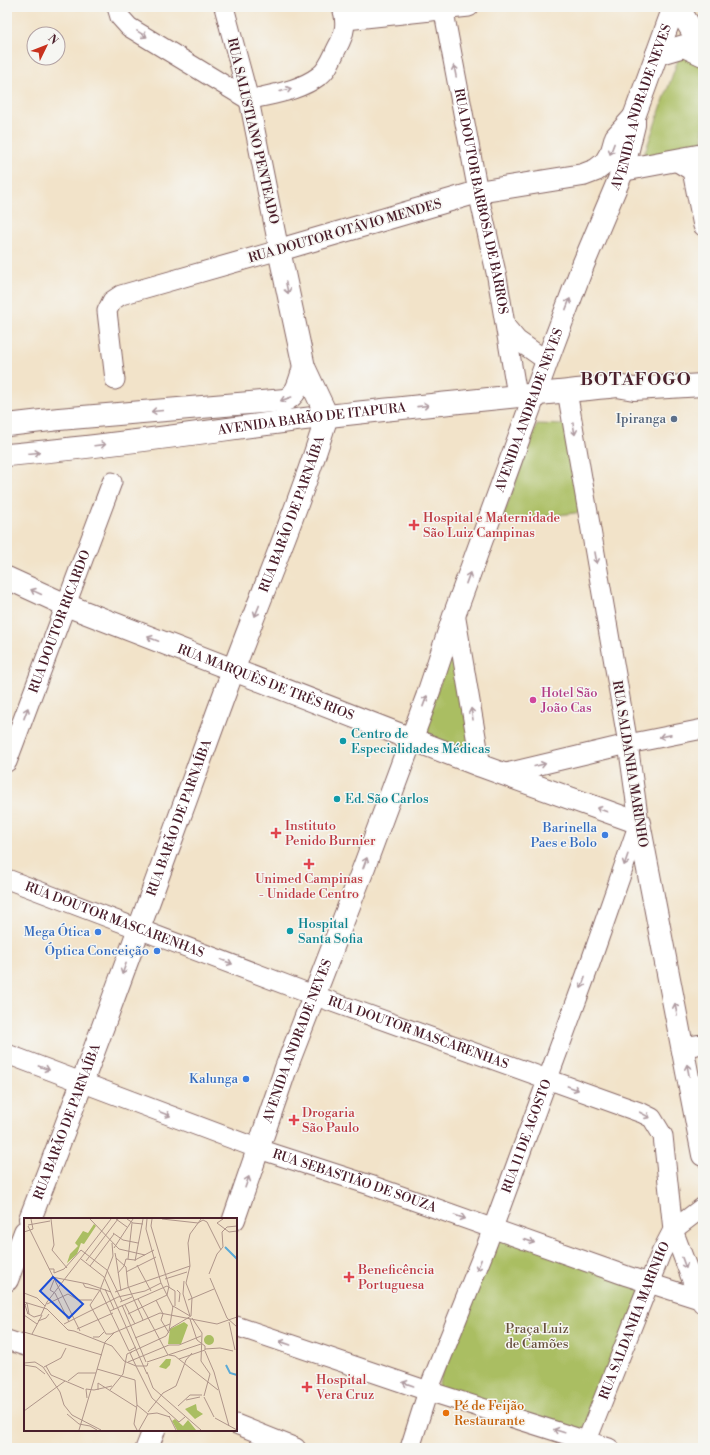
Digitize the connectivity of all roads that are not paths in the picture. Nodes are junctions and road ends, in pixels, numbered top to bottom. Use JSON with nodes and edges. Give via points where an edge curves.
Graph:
{"nodes":[{"id":1,"x":117,"y":7,"type":"edge"},
{"id":2,"x":224,"y":7,"type":"edge"},
{"id":3,"x":469,"y":7,"type":"edge"},
{"id":4,"x":443,"y":8,"type":"edge"},
{"id":5,"x":673,"y":9,"type":"edge"},
{"id":6,"x":344,"y":14,"type":"edge"},
{"id":7,"x":703,"y":49,"type":"edge"},
{"id":8,"x":656,"y":54,"type":"junction"},
{"id":9,"x":703,"y":55,"type":"edge"},
{"id":10,"x":249,"y":100,"type":"junction"},
{"id":11,"x":634,"y":117,"type":"junction"},
{"id":12,"x":703,"y":155,"type":"edge"},
{"id":13,"x":674,"y":160,"type":"junction"},
{"id":14,"x":622,"y":170,"type":"junction"},
{"id":15,"x":583,"y":175,"type":"junction"},
{"id":16,"x":478,"y":192,"type":"junction"},
{"id":17,"x":703,"y":226,"type":"edge"},
{"id":18,"x":279,"y":250,"type":"junction"},
{"id":19,"x":583,"y":265,"type":"junction"},
{"id":20,"x":506,"y":327,"type":"junction"},
{"id":21,"x":547,"y":361,"type":"junction"},
{"id":22,"x":304,"y":367,"type":"junction"},
{"id":23,"x":703,"y":372,"type":"edge"},
{"id":24,"x":115,"y":380,"type":"dead end"},
{"id":25,"x":703,"y":385,"type":"edge"},
{"id":26,"x":618,"y":386,"type":"junction"},
{"id":27,"x":567,"y":391,"type":"junction"},
{"id":28,"x":526,"y":394,"type":"junction"},
{"id":29,"x":327,"y":416,"type":"junction"},
{"id":30,"x":11,"y":423,"type":"edge"},
{"id":31,"x":7,"y":455,"type":"edge"},
{"id":32,"x":112,"y":482,"type":"dead end"},
{"id":33,"x":7,"y":578,"type":"edge"},
{"id":34,"x":66,"y":605,"type":"junction"},
{"id":35,"x":455,"y":613,"type":"junction"},
{"id":36,"x":234,"y":669,"type":"junction"},
{"id":37,"x":703,"y":729,"type":"edge"},
{"id":38,"x":411,"y":738,"type":"junction"},
{"id":39,"x":628,"y":744,"type":"junction"},
{"id":40,"x":7,"y":762,"type":"edge"},
{"id":41,"x":481,"y":766,"type":"junction"},
{"id":42,"x":502,"y":774,"type":"junction"},
{"id":43,"x":639,"y":824,"type":"junction"},
{"id":44,"x":7,"y":879,"type":"edge"},
{"id":45,"x":139,"y":929,"type":"junction"},
{"id":46,"x":313,"y":995,"type":"junction"},
{"id":47,"x":693,"y":1046,"type":"edge"},
{"id":48,"x":7,"y":1054,"type":"edge"},
{"id":49,"x":547,"y":1079,"type":"junction"},
{"id":50,"x":83,"y":1083,"type":"junction"},
{"id":51,"x":701,"y":1146,"type":"edge"},
{"id":52,"x":259,"y":1149,"type":"junction"},
{"id":53,"x":703,"y":1207,"type":"edge"},
{"id":54,"x":30,"y":1218,"type":"edge"},
{"id":55,"x":234,"y":1218,"type":"edge"},
{"id":56,"x":492,"y":1228,"type":"junction"},
{"id":57,"x":673,"y":1230,"type":"junction"},
{"id":58,"x":19,"y":1243,"type":"edge"},
{"id":59,"x":7,"y":1280,"type":"edge"},
{"id":60,"x":649,"y":1284,"type":"junction"},
{"id":61,"x":701,"y":1302,"type":"edge"},
{"id":62,"x":237,"y":1326,"type":"edge"},
{"id":63,"x":7,"y":1340,"type":"edge"},
{"id":64,"x":24,"y":1346,"type":"edge"},
{"id":65,"x":428,"y":1391,"type":"junction"},
{"id":66,"x":237,"y":1424,"type":"edge"},
{"id":67,"x":154,"y":1431,"type":"edge"},
{"id":68,"x":585,"y":1444,"type":"edge"},
{"id":69,"x":147,"y":1448,"type":"edge"},
{"id":70,"x":296,"y":1448,"type":"edge"},
{"id":71,"x":410,"y":1448,"type":"edge"},
{"id":72,"x":609,"y":1448,"type":"edge"}],
"edges":[{"from":1,"to":10,"type":"street","one_way":true,"via":[[120,17],[129,27]]},
{"from":2,"to":10,"type":"street","name":"RUA SALUSTIANO PENTEADO"},
{"from":3,"to":4,"type":"street"},
{"from":4,"to":6,"type":"street"},
{"from":16,"to":4,"type":"street","name":"RUA DOUTOR BARBOSA DE BARROS","one_way":true},
{"from":5,"to":7,"type":"main road"},
{"from":5,"to":8,"type":"main road","name":"AVENIDA ANDRADE NEVES"},
{"from":10,"to":6,"type":"street","one_way":true,"via":[[291,90],[320,76],[343,38]]},
{"from":8,"to":9,"type":"main road","via":[[684,46]]},
{"from":8,"to":11,"type":"main road","name":"AVENIDA ANDRADE NEVES"},
{"from":10,"to":18,"type":"street","name":"RUA SALUSTIANO PENTEADO"},
{"from":11,"to":14,"type":"main road","name":"AVENIDA ANDRADE NEVES"},
{"from":11,"to":15,"type":"main road","name":"RUA DOUTOR OTÁVIO MENDES","one_way":true,"via":[[616,137],[605,163]]},
{"from":12,"to":13,"type":"main road"},
{"from":13,"to":14,"type":"main road"},
{"from":13,"to":17,"type":"street","via":[[692,171]]},
{"from":14,"to":19,"type":"main road","name":"AVENIDA ANDRADE NEVES"},
{"from":15,"to":16,"type":"main road","name":"RUA DOUTOR OTÁVIO MENDES"},
{"from":15,"to":19,"type":"main road","via":[[597,189],[599,201],[580,248]]},
{"from":16,"to":18,"type":"main road","name":"RUA DOUTOR OTÁVIO MENDES"},
{"from":16,"to":20,"type":"street","name":"RUA DOUTOR BARBOSA DE BARROS"},
{"from":18,"to":22,"type":"main road","name":"RUA SALUSTIANO PENTEADO","one_way":true},
{"from":18,"to":24,"type":"street","name":"RUA DOUTOR OTÁVIO MENDES","via":[[121,295],[112,301],[107,311]]},
{"from":21,"to":19,"type":"main road","name":"AVENIDA ANDRADE NEVES","one_way":true},
{"from":20,"to":21,"type":"street","via":[[517,340]]},
{"from":20,"to":28,"type":"street","name":"RUA DOUTOR BARBOSA DE BARROS"},
{"from":21,"to":28,"type":"main road","name":"AVENIDA ANDRADE NEVES"},
{"from":22,"to":29,"type":"main road","name":"RUA SALUSTIANO PENTEADO"},
{"from":22,"to":30,"type":"main road","name":"AVENIDA BARÃO DE ITAPURA","one_way":true,"via":[[295,392],[291,398],[285,400]]},
{"from":23,"to":26,"type":"main road","name":"AVENIDA BARÃO DE ITAPURA","via":[[632,377]]},
{"from":25,"to":26,"type":"main road","name":"AVENIDA BARÃO DE ITAPURA","via":[[634,388]]},
{"from":26,"to":27,"type":"main road","name":"AVENIDA BARÃO DE ITAPURA"},
{"from":27,"to":28,"type":"main road","name":"AVENIDA BARÃO DE ITAPURA"},
{"from":27,"to":39,"type":"street","name":"RUA SALDANHA MARINHO","one_way":true},
{"from":29,"to":28,"type":"main road","name":"AVENIDA BARÃO DE ITAPURA","one_way":true},
{"from":35,"to":28,"type":"main road","name":"AVENIDA ANDRADE NEVES","one_way":true},
{"from":31,"to":29,"type":"main road","name":"AVENIDA BARÃO DE ITAPURA","one_way":true},
{"from":29,"to":36,"type":"main road","name":"RUA BARÃO DE PARNAÍBA","one_way":true,"via":[[279,555]]},
{"from":32,"to":34,"type":"street","name":"RUA DOUTOR RICARDO"},
{"from":34,"to":33,"type":"main road","name":"RUA MARQUÊS DE TRÊS RIOS","one_way":true},
{"from":36,"to":34,"type":"main road","name":"RUA MARQUÊS DE TRÊS RIOS","one_way":true},
{"from":40,"to":34,"type":"street","name":"RUA DOUTOR RICARDO","one_way":true},
{"from":38,"to":35,"type":"main road","name":"AVENIDA ANDRADE NEVES","one_way":true},
{"from":41,"to":35,"type":"street","one_way":true},
{"from":36,"to":38,"type":"main road","name":"RUA MARQUÊS DE TRÊS RIOS"},
{"from":36,"to":45,"type":"main road","name":"RUA BARÃO DE PARNAÍBA"},
{"from":37,"to":39,"type":"street","one_way":true},
{"from":38,"to":41,"type":"main road","name":"RUA MARQUÊS DE TRÊS RIOS"},
{"from":46,"to":38,"type":"main road","name":"AVENIDA ANDRADE NEVES","one_way":true},
{"from":42,"to":39,"type":"street","one_way":true},
{"from":39,"to":43,"type":"street","name":"RUA SALDANHA MARINHO"},
{"from":41,"to":42,"type":"main road","name":"RUA MARQUÊS DE TRÊS RIOS"},
{"from":43,"to":42,"type":"main road","name":"RUA MARQUÊS DE TRÊS RIOS","one_way":true},
{"from":47,"to":43,"type":"main road","name":"RUA SALDANHA MARINHO","one_way":true},
{"from":43,"to":49,"type":"street","name":"RUA 11 DE AGOSTO","one_way":true},
{"from":44,"to":45,"type":"street","name":"RUA DOUTOR MASCARENHAS"},
{"from":45,"to":46,"type":"street","name":"RUA DOUTOR MASCARENHAS","one_way":true},
{"from":45,"to":50,"type":"main road","name":"RUA BARÃO DE PARNAÍBA","one_way":true},
{"from":46,"to":49,"type":"street","name":"RUA DOUTOR MASCARENHAS"},
{"from":46,"to":52,"type":"main road","name":"AVENIDA ANDRADE NEVES"},
{"from":51,"to":47,"type":"main road","name":"RUA SALDANHA MARINHO","one_way":true},
{"from":48,"to":50,"type":"street","name":"RUA SEBASTIÃO DE SOUZA","one_way":true},
{"from":49,"to":56,"type":"street","name":"RUA 11 DE AGOSTO"},
{"from":49,"to":57,"type":"street","name":"RUA DOUTOR MASCARENHAS","one_way":true,"via":[[652,1118],[663,1136]]},
{"from":50,"to":52,"type":"street","name":"RUA SEBASTIÃO DE SOUZA","one_way":true},
{"from":50,"to":54,"type":"main road","name":"RUA BARÃO DE PARNAÍBA"},
{"from":55,"to":52,"type":"main road","name":"AVENIDA ANDRADE NEVES","one_way":true},
{"from":52,"to":56,"type":"street","name":"RUA SEBASTIÃO DE SOUZA","one_way":true},
{"from":53,"to":57,"type":"street","name":"RUA SALDANHA MARINHO"},
{"from":56,"to":60,"type":"street","name":"RUA SEBASTIÃO DE SOUZA","one_way":true},
{"from":56,"to":65,"type":"street","name":"RUA 11 DE AGOSTO","one_way":true},
{"from":57,"to":60,"type":"street","name":"RUA SALDANHA MARINHO"},
{"from":57,"to":61,"type":"street","name":"RUA DOUTOR MASCARENHAS","one_way":true},
{"from":58,"to":59,"type":"main road"},
{"from":60,"to":61,"type":"street","name":"RUA SEBASTIÃO DE SOUZA"},
{"from":60,"to":68,"type":"street","name":"RUA SALDANHA MARINHO"},
{"from":65,"to":62,"type":"street","one_way":true},
{"from":63,"to":64,"type":"street"},
{"from":68,"to":65,"type":"street","one_way":true},
{"from":65,"to":71,"type":"street","name":"RUA 11 DE AGOSTO"},
{"from":66,"to":70,"type":"street"},
{"from":67,"to":69,"type":"main road"},
{"from":68,"to":72,"type":"street"}]}
